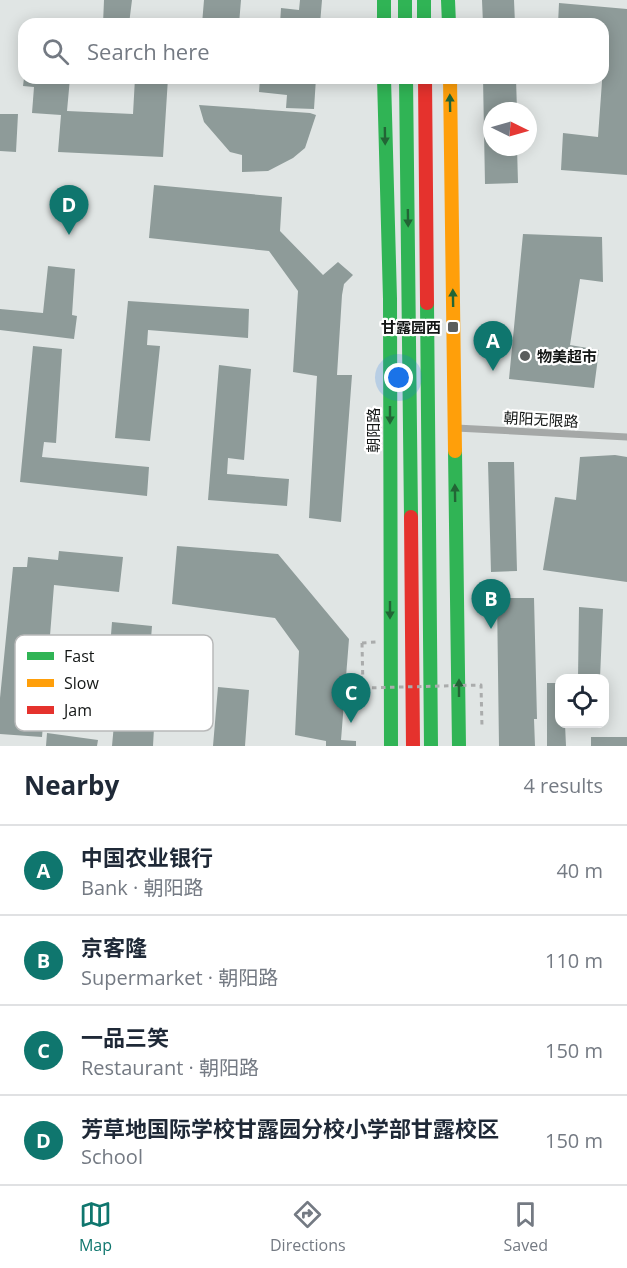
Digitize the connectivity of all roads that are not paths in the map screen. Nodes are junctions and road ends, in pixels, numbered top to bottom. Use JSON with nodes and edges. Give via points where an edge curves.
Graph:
{"nodes":[{"id":1,"x":384,"y":0,"type":"edge"},
{"id":2,"x":405,"y":0,"type":"edge"},
{"id":3,"x":424,"y":0,"type":"edge"},
{"id":4,"x":448,"y":0,"type":"edge"},
{"id":5,"x":384,"y":18,"type":"edge"},
{"id":6,"x":405,"y":18,"type":"edge"},
{"id":7,"x":424,"y":18,"type":"edge"},
{"id":8,"x":449,"y":18,"type":"edge"},
{"id":9,"x":384,"y":84,"type":"edge"},
{"id":10,"x":406,"y":84,"type":"edge"},
{"id":11,"x":425,"y":84,"type":"edge"},
{"id":12,"x":450,"y":84,"type":"edge"},
{"id":13,"x":385,"y":160,"type":"junction"},
{"id":14,"x":407,"y":160,"type":"junction"},
{"id":15,"x":426,"y":160,"type":"junction"},
{"id":16,"x":451,"y":160,"type":"junction"},
{"id":17,"x":454,"y":428,"type":"junction"},
{"id":18,"x":627,"y":437,"type":"edge"},
{"id":19,"x":391,"y":746,"type":"edge"},
{"id":20,"x":413,"y":746,"type":"edge"},
{"id":21,"x":431,"y":746,"type":"edge"},
{"id":22,"x":459,"y":746,"type":"edge"}],
"edges":[{"from":1,"to":5,"type":"main road"},
{"from":2,"to":6,"type":"main road"},
{"from":3,"to":7,"type":"main road"},
{"from":4,"to":8,"type":"main road"},
{"from":9,"to":13,"type":"main road","name":"朝阳路","one_way":true},
{"from":10,"to":14,"type":"main road"},
{"from":11,"to":15,"type":"main road"},
{"from":16,"to":12,"type":"main road","one_way":true},
{"from":13,"to":14,"type":"main road"},
{"from":13,"to":19,"type":"main road","name":"朝阳路","one_way":true,"via":[[390,298]]},
{"from":14,"to":15,"type":"main road"},
{"from":14,"to":20,"type":"main road","one_way":true},
{"from":15,"to":16,"type":"main road"},
{"from":15,"to":21,"type":"main road"},
{"from":17,"to":16,"type":"main road","one_way":true},
{"from":17,"to":18,"type":"lane","name":"朝阳无限路"},
{"from":22,"to":17,"type":"main road","one_way":true}]}
